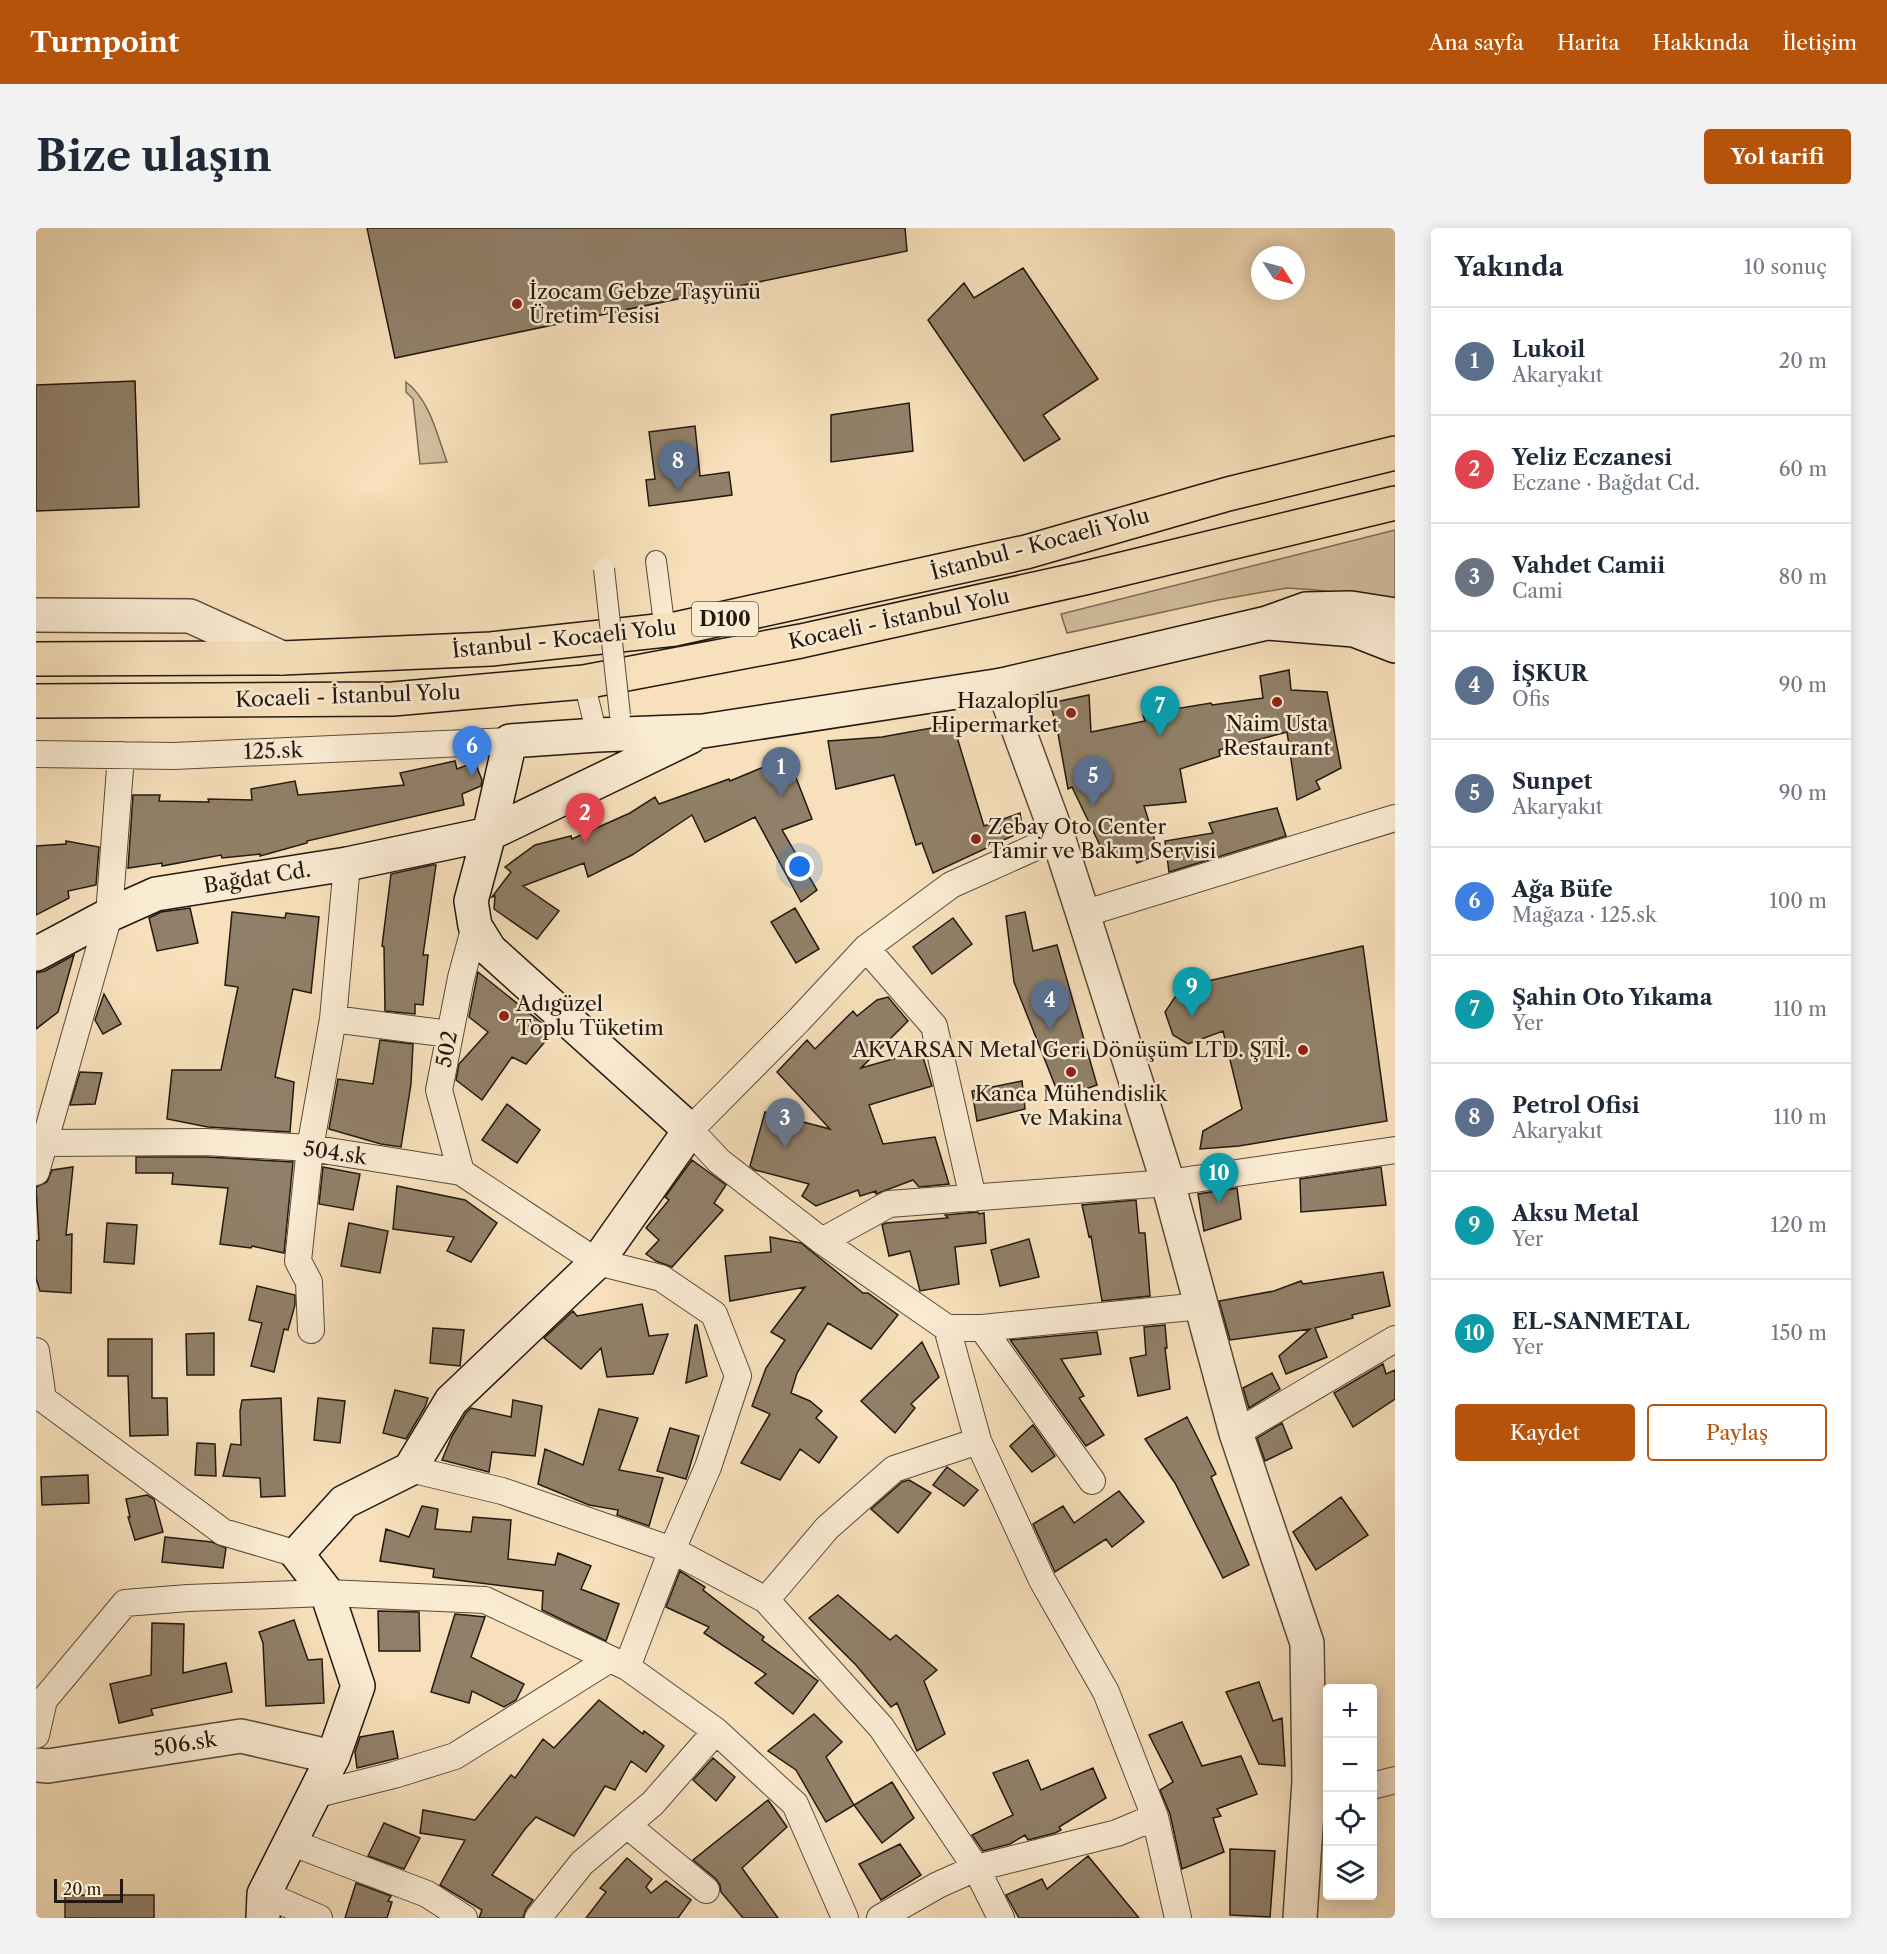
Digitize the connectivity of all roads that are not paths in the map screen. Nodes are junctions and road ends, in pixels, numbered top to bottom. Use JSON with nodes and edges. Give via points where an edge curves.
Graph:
{"nodes":[{"id":1,"x":1395,"y":453,"type":"edge"},
{"id":2,"x":1395,"y":503,"type":"edge"},
{"id":3,"x":656,"y":561,"type":"dead end"},
{"id":4,"x":604,"y":569,"type":"dead end"},
{"id":5,"x":36,"y":615,"type":"edge"},
{"id":6,"x":1395,"y":615,"type":"edge"},
{"id":7,"x":1267,"y":622,"type":"junction"},
{"id":8,"x":665,"y":631,"type":"junction"},
{"id":9,"x":1395,"y":646,"type":"edge"},
{"id":10,"x":282,"y":658,"type":"junction"},
{"id":11,"x":36,"y":659,"type":"edge"},
{"id":12,"x":585,"y":682,"type":"junction"},
{"id":13,"x":1002,"y":685,"type":"junction"},
{"id":14,"x":36,"y":701,"type":"edge"},
{"id":15,"x":609,"y":725,"type":"junction"},
{"id":16,"x":703,"y":731,"type":"junction"},
{"id":17,"x":510,"y":741,"type":"junction"},
{"id":18,"x":36,"y":754,"type":"edge"},
{"id":19,"x":122,"y":755,"type":"junction"},
{"id":20,"x":1395,"y":818,"type":"edge"},
{"id":21,"x":489,"y":834,"type":"junction"},
{"id":22,"x":1058,"y":837,"type":"junction"},
{"id":23,"x":347,"y":864,"type":"junction"},
{"id":24,"x":1083,"y":914,"type":"junction"},
{"id":25,"x":109,"y":915,"type":"junction"},
{"id":26,"x":475,"y":926,"type":"junction"},
{"id":27,"x":866,"y":948,"type":"junction"},
{"id":28,"x":36,"y":954,"type":"edge"},
{"id":29,"x":333,"y":1019,"type":"junction"},
{"id":30,"x":450,"y":1034,"type":"junction"},
{"id":31,"x":690,"y":1130,"type":"junction"},
{"id":32,"x":45,"y":1143,"type":"junction"},
{"id":33,"x":310,"y":1148,"type":"junction"},
{"id":34,"x":1395,"y":1150,"type":"edge"},
{"id":35,"x":36,"y":1172,"type":"edge"},
{"id":36,"x":461,"y":1172,"type":"junction"},
{"id":37,"x":1168,"y":1183,"type":"junction"},
{"id":38,"x":973,"y":1198,"type":"junction"},
{"id":39,"x":822,"y":1240,"type":"junction"},
{"id":40,"x":597,"y":1262,"type":"junction"},
{"id":41,"x":1201,"y":1306,"type":"junction"},
{"id":42,"x":947,"y":1328,"type":"junction"},
{"id":43,"x":982,"y":1328,"type":"junction"},
{"id":44,"x":311,"y":1330,"type":"dead end"},
{"id":45,"x":1395,"y":1339,"type":"edge"},
{"id":46,"x":36,"y":1351,"type":"edge"},
{"id":47,"x":39,"y":1398,"type":"edge"},
{"id":48,"x":1236,"y":1433,"type":"junction"},
{"id":49,"x":978,"y":1441,"type":"junction"},
{"id":50,"x":410,"y":1470,"type":"junction"},
{"id":51,"x":1092,"y":1481,"type":"dead end"},
{"id":52,"x":672,"y":1550,"type":"junction"},
{"id":53,"x":297,"y":1554,"type":"junction"},
{"id":54,"x":327,"y":1593,"type":"junction"},
{"id":55,"x":766,"y":1600,"type":"junction"},
{"id":56,"x":619,"y":1663,"type":"junction"},
{"id":57,"x":716,"y":1731,"type":"junction"},
{"id":58,"x":36,"y":1735,"type":"edge"},
{"id":59,"x":333,"y":1757,"type":"junction"},
{"id":60,"x":36,"y":1765,"type":"edge"},
{"id":61,"x":1395,"y":1780,"type":"edge"},
{"id":62,"x":1318,"y":1782,"type":"edge"},
{"id":63,"x":1377,"y":1785,"type":"edge"},
{"id":64,"x":314,"y":1795,"type":"junction"},
{"id":65,"x":1155,"y":1817,"type":"junction"},
{"id":66,"x":627,"y":1825,"type":"junction"},
{"id":67,"x":290,"y":1842,"type":"junction"},
{"id":68,"x":976,"y":1868,"type":"junction"},
{"id":69,"x":706,"y":1890,"type":"dead end"},
{"id":70,"x":263,"y":1906,"type":"edge"},
{"id":71,"x":319,"y":1918,"type":"edge"},
{"id":72,"x":464,"y":1918,"type":"edge"},
{"id":73,"x":538,"y":1918,"type":"edge"},
{"id":74,"x":845,"y":1918,"type":"edge"},
{"id":75,"x":880,"y":1918,"type":"edge"},
{"id":76,"x":1001,"y":1918,"type":"edge"},
{"id":77,"x":1178,"y":1918,"type":"edge"},
{"id":78,"x":1300,"y":1918,"type":"edge"}],
"edges":[{"from":1,"to":8,"type":"highway","name":"İstanbul - Kocaeli Yolu","number":"D100","via":[[1228,494],[1026,552]]},
{"from":2,"to":12,"type":"highway","name":"Kocaeli - İstanbul Yolu","number":"D100","via":[[1089,577]]},
{"from":3,"to":8,"type":"street"},
{"from":4,"to":15,"type":"street","bridge":true},
{"from":5,"to":10,"type":"main road","via":[[190,616]]},
{"from":6,"to":7,"type":"main road","via":[[1351,608],[1306,609]]},
{"from":7,"to":9,"type":"main road","via":[[1354,630]]},
{"from":7,"to":13,"type":"main road"},
{"from":8,"to":10,"type":"highway","name":"İstanbul - Kocaeli Yolu","number":"D100","via":[[491,649]]},
{"from":10,"to":11,"type":"highway","name":"İstanbul - Kocaeli Yolu","number":"D100"},
{"from":12,"to":14,"type":"highway","name":"Kocaeli - İstanbul Yolu","number":"D100","via":[[393,699]]},
{"from":12,"to":15,"type":"street"},
{"from":13,"to":16,"type":"main road"},
{"from":13,"to":22,"type":"main road"},
{"from":15,"to":16,"type":"main road"},
{"from":15,"to":17,"type":"main road"},
{"from":16,"to":21,"type":"main road","name":"Bağdat Cd."},
{"from":17,"to":19,"type":"street","name":"125.sk"},
{"from":17,"to":21,"type":"main road"},
{"from":18,"to":19,"type":"street","name":"125.sk"},
{"from":19,"to":25,"type":"street"},
{"from":20,"to":24,"type":"street"},
{"from":21,"to":23,"type":"main road","name":"Bağdat Cd."},
{"from":21,"to":26,"type":"main road","via":[[471,901]]},
{"from":22,"to":24,"type":"main road"},
{"from":22,"to":27,"type":"street","via":[[951,885]]},
{"from":23,"to":25,"type":"main road","name":"Bağdat Cd.","via":[[156,894]]},
{"from":23,"to":29,"type":"street"},
{"from":24,"to":37,"type":"main road"},
{"from":25,"to":28,"type":"main road","name":"Bağdat Cd."},
{"from":25,"to":32,"type":"street"},
{"from":26,"to":30,"type":"street","name":"502"},
{"from":26,"to":31,"type":"main road","via":[[490,950]]},
{"from":27,"to":31,"type":"street"},
{"from":27,"to":38,"type":"street","via":[[934,1026]]},
{"from":29,"to":30,"type":"street"},
{"from":29,"to":33,"type":"street"},
{"from":30,"to":36,"type":"street","name":"502","via":[[439,1090]]},
{"from":31,"to":39,"type":"street","via":[[719,1161]]},
{"from":31,"to":40,"type":"main road"},
{"from":32,"to":33,"type":"street","name":"504.sk","via":[[206,1142]]},
{"from":32,"to":35,"type":"street"},
{"from":33,"to":36,"type":"street","name":"504.sk"},
{"from":33,"to":44,"type":"street","via":[[298,1261],[309,1282]]},
{"from":34,"to":37,"type":"street"},
{"from":36,"to":40,"type":"street","name":"504.sk"},
{"from":37,"to":38,"type":"street"},
{"from":37,"to":41,"type":"main road"},
{"from":38,"to":39,"type":"street","via":[[889,1204]]},
{"from":39,"to":42,"type":"street"},
{"from":40,"to":50,"type":"main road","via":[[451,1401]]},
{"from":40,"to":52,"type":"street","name":"504.sk","via":[[661,1278],[714,1314],[738,1376],[708,1467]]},
{"from":41,"to":43,"type":"street"},
{"from":41,"to":48,"type":"main road"},
{"from":42,"to":43,"type":"street"},
{"from":42,"to":49,"type":"street"},
{"from":43,"to":51,"type":"street"},
{"from":45,"to":48,"type":"street"},
{"from":46,"to":47,"type":"street"},
{"from":47,"to":53,"type":"street","via":[[223,1532]]},
{"from":48,"to":62,"type":"main road","via":[[1307,1643]]},
{"from":49,"to":55,"type":"street","via":[[894,1469],[827,1528]]},
{"from":49,"to":65,"type":"street","via":[[1042,1580],[1106,1692]]},
{"from":50,"to":52,"type":"street","via":[[502,1491]]},
{"from":50,"to":53,"type":"main road","via":[[344,1502]]},
{"from":52,"to":55,"type":"street"},
{"from":52,"to":56,"type":"street","name":"504.sk"},
{"from":53,"to":54,"type":"main road"},
{"from":54,"to":56,"type":"street","via":[[484,1600]]},
{"from":54,"to":58,"type":"street","via":[[124,1603],[44,1700]]},
{"from":54,"to":59,"type":"main road","via":[[358,1686]]},
{"from":55,"to":68,"type":"street","via":[[881,1727]]},
{"from":56,"to":57,"type":"street"},
{"from":56,"to":64,"type":"street","via":[[455,1756]]},
{"from":57,"to":66,"type":"street","via":[[653,1803]]},
{"from":57,"to":74,"type":"street","via":[[795,1804]]},
{"from":59,"to":60,"type":"main road","name":"506.sk","via":[[241,1736]]},
{"from":59,"to":64,"type":"main road"},
{"from":61,"to":63,"type":"street"},
{"from":62,"to":78,"type":"main road"},
{"from":64,"to":67,"type":"main road"},
{"from":65,"to":68,"type":"street","via":[[1117,1833]]},
{"from":65,"to":77,"type":"street"},
{"from":66,"to":69,"type":"street"},
{"from":66,"to":73,"type":"street","via":[[582,1863]]},
{"from":67,"to":70,"type":"main road"},
{"from":67,"to":72,"type":"street","via":[[427,1894]]},
{"from":68,"to":75,"type":"street"},
{"from":68,"to":76,"type":"street"},
{"from":70,"to":71,"type":"street"}]}
